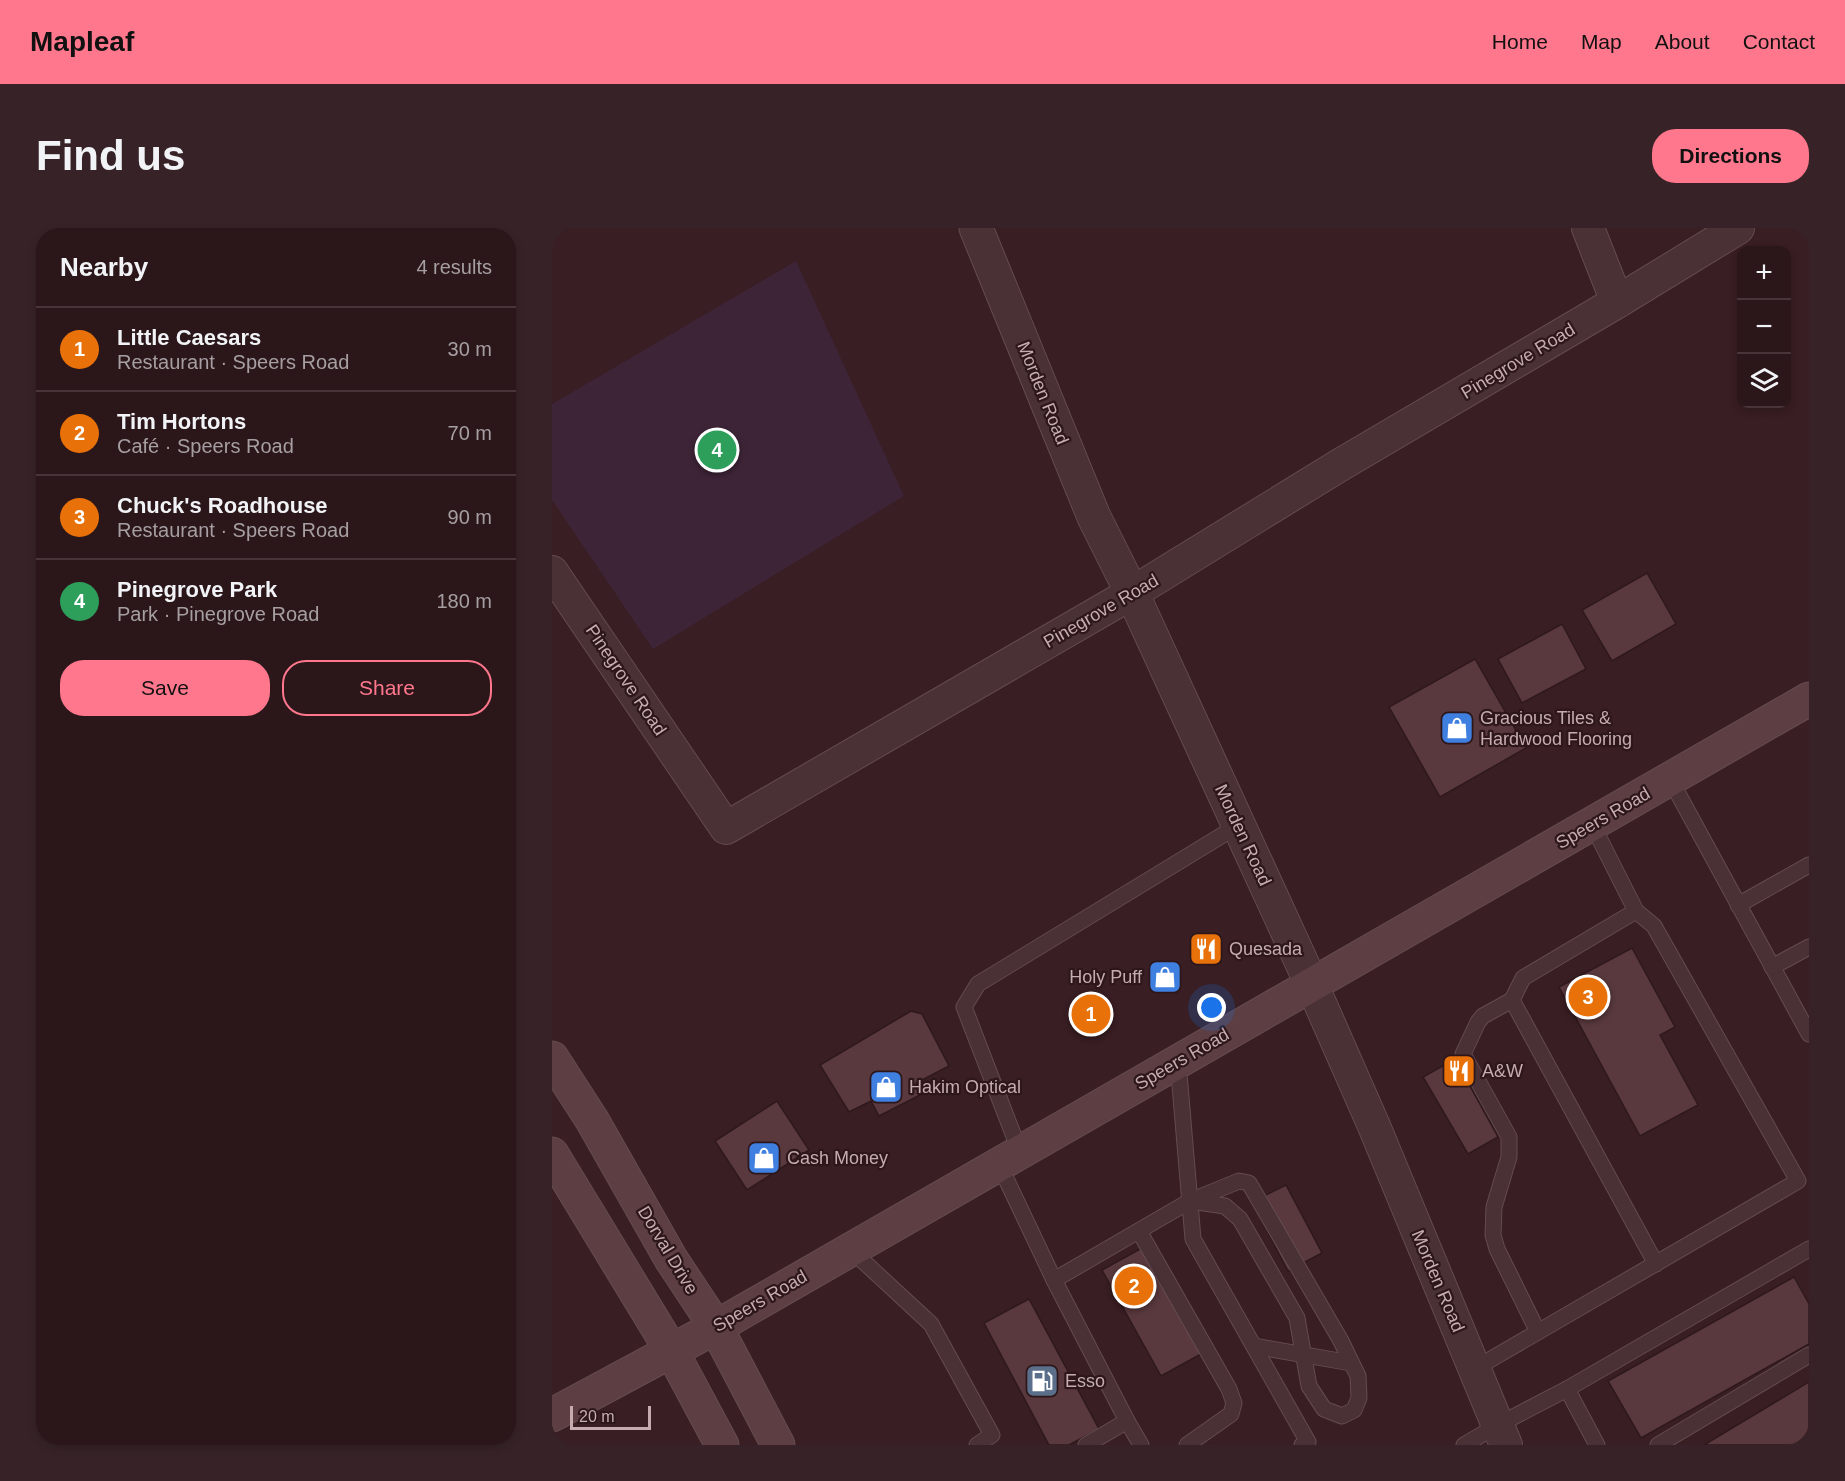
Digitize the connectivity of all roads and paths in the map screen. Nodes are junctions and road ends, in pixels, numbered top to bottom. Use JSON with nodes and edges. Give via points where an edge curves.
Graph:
{"nodes":[{"id":1,"x":976,"y":228,"type":"edge"},
{"id":2,"x":1588,"y":228,"type":"edge"},
{"id":3,"x":1738,"y":228,"type":"edge"},
{"id":4,"x":1617,"y":302,"type":"junction"},
{"id":5,"x":552,"y":572,"type":"edge"},
{"id":6,"x":1132,"y":593,"type":"junction"},
{"id":7,"x":1809,"y":699,"type":"edge"},
{"id":8,"x":1670,"y":780,"type":"junction"},
{"id":9,"x":1592,"y":824,"type":"junction"},
{"id":10,"x":1239,"y":825,"type":"junction"},
{"id":11,"x":1809,"y":865,"type":"edge"},
{"id":12,"x":1738,"y":905,"type":"junction"},
{"id":13,"x":1636,"y":911,"type":"junction"},
{"id":14,"x":1809,"y":947,"type":"edge"},
{"id":15,"x":1772,"y":967,"type":"junction"},
{"id":16,"x":1312,"y":985,"type":"junction"},
{"id":17,"x":1512,"y":1000,"type":"junction"},
{"id":18,"x":1809,"y":1034,"type":"edge"},
{"id":19,"x":552,"y":1058,"type":"edge"},
{"id":20,"x":1178,"y":1062,"type":"junction"},
{"id":21,"x":552,"y":1154,"type":"edge"},
{"id":22,"x":1009,"y":1158,"type":"junction"},
{"id":23,"x":1190,"y":1202,"type":"junction"},
{"id":24,"x":1139,"y":1231,"type":"junction"},
{"id":25,"x":850,"y":1249,"type":"junction"},
{"id":26,"x":1809,"y":1249,"type":"edge"},
{"id":27,"x":1656,"y":1264,"type":"junction"},
{"id":28,"x":1054,"y":1280,"type":"junction"},
{"id":29,"x":716,"y":1327,"type":"junction"},
{"id":30,"x":1538,"y":1332,"type":"junction"},
{"id":31,"x":1254,"y":1346,"type":"junction"},
{"id":32,"x":671,"y":1350,"type":"junction"},
{"id":33,"x":1304,"y":1355,"type":"junction"},
{"id":34,"x":1809,"y":1355,"type":"edge"},
{"id":35,"x":1351,"y":1363,"type":"junction"},
{"id":36,"x":1474,"y":1369,"type":"junction"},
{"id":37,"x":1567,"y":1389,"type":"junction"},
{"id":38,"x":552,"y":1415,"type":"edge"},
{"id":39,"x":1127,"y":1421,"type":"junction"},
{"id":40,"x":1502,"y":1435,"type":"edge"},
{"id":41,"x":722,"y":1445,"type":"edge"},
{"id":42,"x":778,"y":1445,"type":"edge"},
{"id":43,"x":977,"y":1445,"type":"edge"},
{"id":44,"x":1086,"y":1445,"type":"edge"},
{"id":45,"x":1142,"y":1445,"type":"edge"},
{"id":46,"x":1187,"y":1445,"type":"edge"},
{"id":47,"x":1302,"y":1445,"type":"edge"},
{"id":48,"x":1464,"y":1445,"type":"edge"},
{"id":49,"x":1597,"y":1445,"type":"edge"},
{"id":50,"x":1658,"y":1445,"type":"edge"}],
"edges":[{"from":1,"to":6,"type":"street","name":"Morden Road","via":[[1094,517]]},
{"from":2,"to":4,"type":"street"},
{"from":3,"to":4,"type":"street","name":"Pinegrove Road"},
{"from":4,"to":6,"type":"street","name":"Pinegrove Road"},
{"from":5,"to":6,"type":"street","name":"Pinegrove Road","via":[[726,828]]},
{"from":6,"to":10,"type":"street","name":"Morden Road"},
{"from":7,"to":8,"type":"main road","name":"Speers Road"},
{"from":8,"to":9,"type":"main road","name":"Speers Road"},
{"from":8,"to":12,"type":"lane"},
{"from":9,"to":13,"type":"lane"},
{"from":9,"to":16,"type":"main road","name":"Speers Road"},
{"from":10,"to":16,"type":"street","name":"Morden Road"},
{"from":10,"to":22,"type":"lane","via":[[978,984],[964,1006]]},
{"from":11,"to":12,"type":"lane"},
{"from":12,"to":15,"type":"lane"},
{"from":13,"to":17,"type":"lane","via":[[1523,978]]},
{"from":13,"to":27,"type":"lane","via":[[1654,926],[1798,1181]]},
{"from":14,"to":15,"type":"lane"},
{"from":15,"to":18,"type":"lane"},
{"from":16,"to":20,"type":"main road","name":"Speers Road"},
{"from":16,"to":36,"type":"street","name":"Morden Road"},
{"from":17,"to":27,"type":"lane"},
{"from":17,"to":30,"type":"lane","via":[[1483,1016],[1463,1054],[1509,1137],[1509,1157],[1494,1207],[1493,1234]]},
{"from":19,"to":29,"type":"main road","name":"Dorval Drive","via":[[671,1259]]},
{"from":20,"to":22,"type":"main road","name":"Speers Road"},
{"from":20,"to":23,"type":"lane"},
{"from":21,"to":32,"type":"main road"},
{"from":22,"to":25,"type":"main road","name":"Speers Road"},
{"from":22,"to":28,"type":"lane"},
{"from":23,"to":24,"type":"lane"},
{"from":23,"to":31,"type":"lane","via":[[1193,1239]]},
{"from":23,"to":33,"type":"lane","via":[[1225,1206],[1240,1219],[1297,1318]]},
{"from":23,"to":35,"type":"lane","via":[[1239,1181],[1249,1183]]},
{"from":24,"to":28,"type":"lane"},
{"from":24,"to":46,"type":"lane","via":[[1234,1402],[1231,1414]]},
{"from":25,"to":29,"type":"main road","name":"Speers Road"},
{"from":25,"to":43,"type":"lane","via":[[932,1324],[992,1435]]},
{"from":26,"to":37,"type":"lane"},
{"from":27,"to":30,"type":"lane"},
{"from":28,"to":39,"type":"lane"},
{"from":29,"to":32,"type":"main road","name":"Speers Road"},
{"from":29,"to":42,"type":"main road","name":"Dorval Drive"},
{"from":30,"to":36,"type":"lane"},
{"from":31,"to":33,"type":"lane"},
{"from":31,"to":47,"type":"lane","via":[[1308,1442]]},
{"from":32,"to":38,"type":"main road","name":"Speers Road"},
{"from":32,"to":41,"type":"main road"},
{"from":33,"to":35,"type":"lane"},
{"from":33,"to":35,"type":"lane","via":[[1309,1386],[1324,1408],[1342,1416],[1354,1410],[1359,1398],[1358,1376]]},
{"from":34,"to":50,"type":"lane"},
{"from":36,"to":40,"type":"street","name":"Morden Road"},
{"from":37,"to":40,"type":"lane"},
{"from":37,"to":49,"type":"lane"},
{"from":39,"to":44,"type":"lane"},
{"from":39,"to":45,"type":"lane"},
{"from":40,"to":48,"type":"lane"}]}
